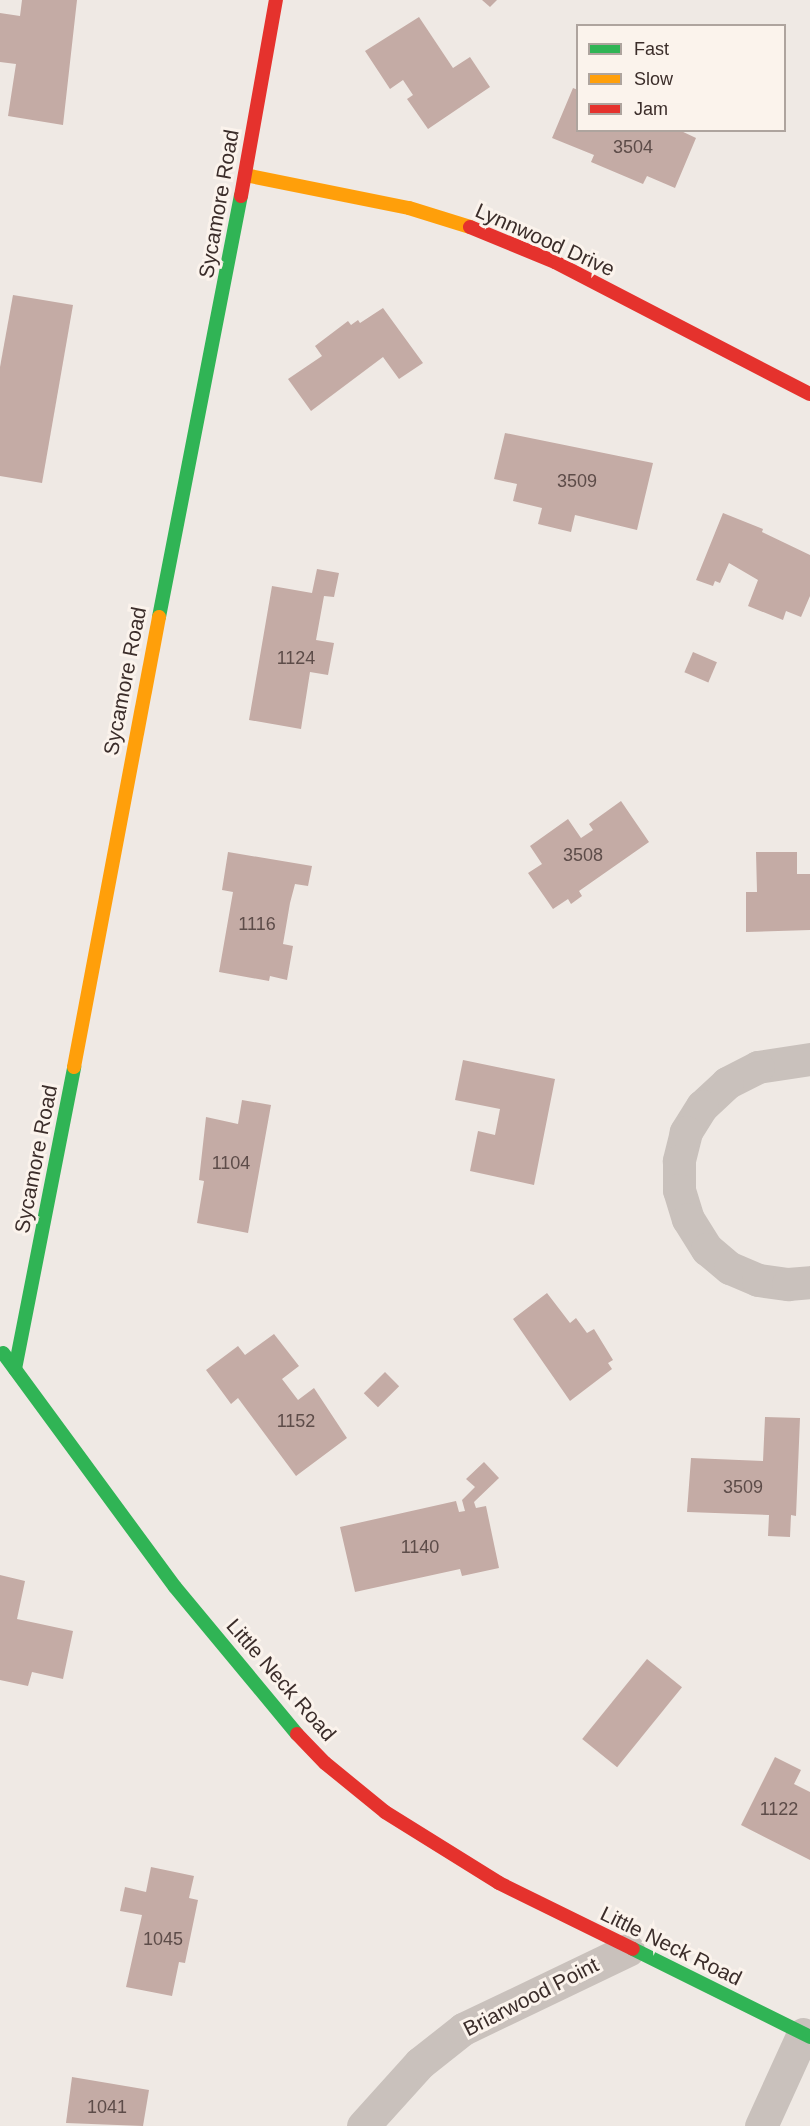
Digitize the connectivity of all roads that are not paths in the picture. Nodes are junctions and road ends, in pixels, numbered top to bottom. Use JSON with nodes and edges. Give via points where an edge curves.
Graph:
{"nodes":[{"id":1,"x":276,"y":0,"type":"edge"},
{"id":2,"x":245,"y":175,"type":"junction"},
{"id":3,"x":810,"y":394,"type":"edge"},
{"id":4,"x":810,"y":1059,"type":"edge"},
{"id":5,"x":810,"y":1282,"type":"edge"},
{"id":6,"x":0,"y":1349,"type":"edge"},
{"id":7,"x":15,"y":1370,"type":"junction"},
{"id":8,"x":628,"y":1950,"type":"junction"},
{"id":9,"x":807,"y":2035,"type":"edge"},
{"id":10,"x":363,"y":2126,"type":"edge"},
{"id":11,"x":761,"y":2126,"type":"edge"}],
"edges":[{"from":1,"to":2,"type":"street","name":"Sycamore Road"},
{"from":2,"to":3,"type":"street","name":"Lynnwood Drive","via":[[409,208],[483,231],[555,262]]},
{"from":2,"to":7,"type":"street","name":"Sycamore Road"},
{"from":4,"to":5,"type":"street","via":[[758,1067],[727,1083],[702,1106],[686,1132],[678,1161],[679,1190],[688,1219],[707,1249],[730,1268],[758,1280]]},
{"from":6,"to":7,"type":"street","name":"Little Neck Road"},
{"from":7,"to":8,"type":"street","name":"Little Neck Road","via":[[175,1587],[271,1707],[325,1763],[385,1812],[489,1877]]},
{"from":8,"to":9,"type":"street","name":"Little Neck Road"},
{"from":8,"to":10,"type":"street","name":"Briarwood Point","via":[[463,2029],[420,2062]]},
{"from":9,"to":11,"type":"street"}]}
